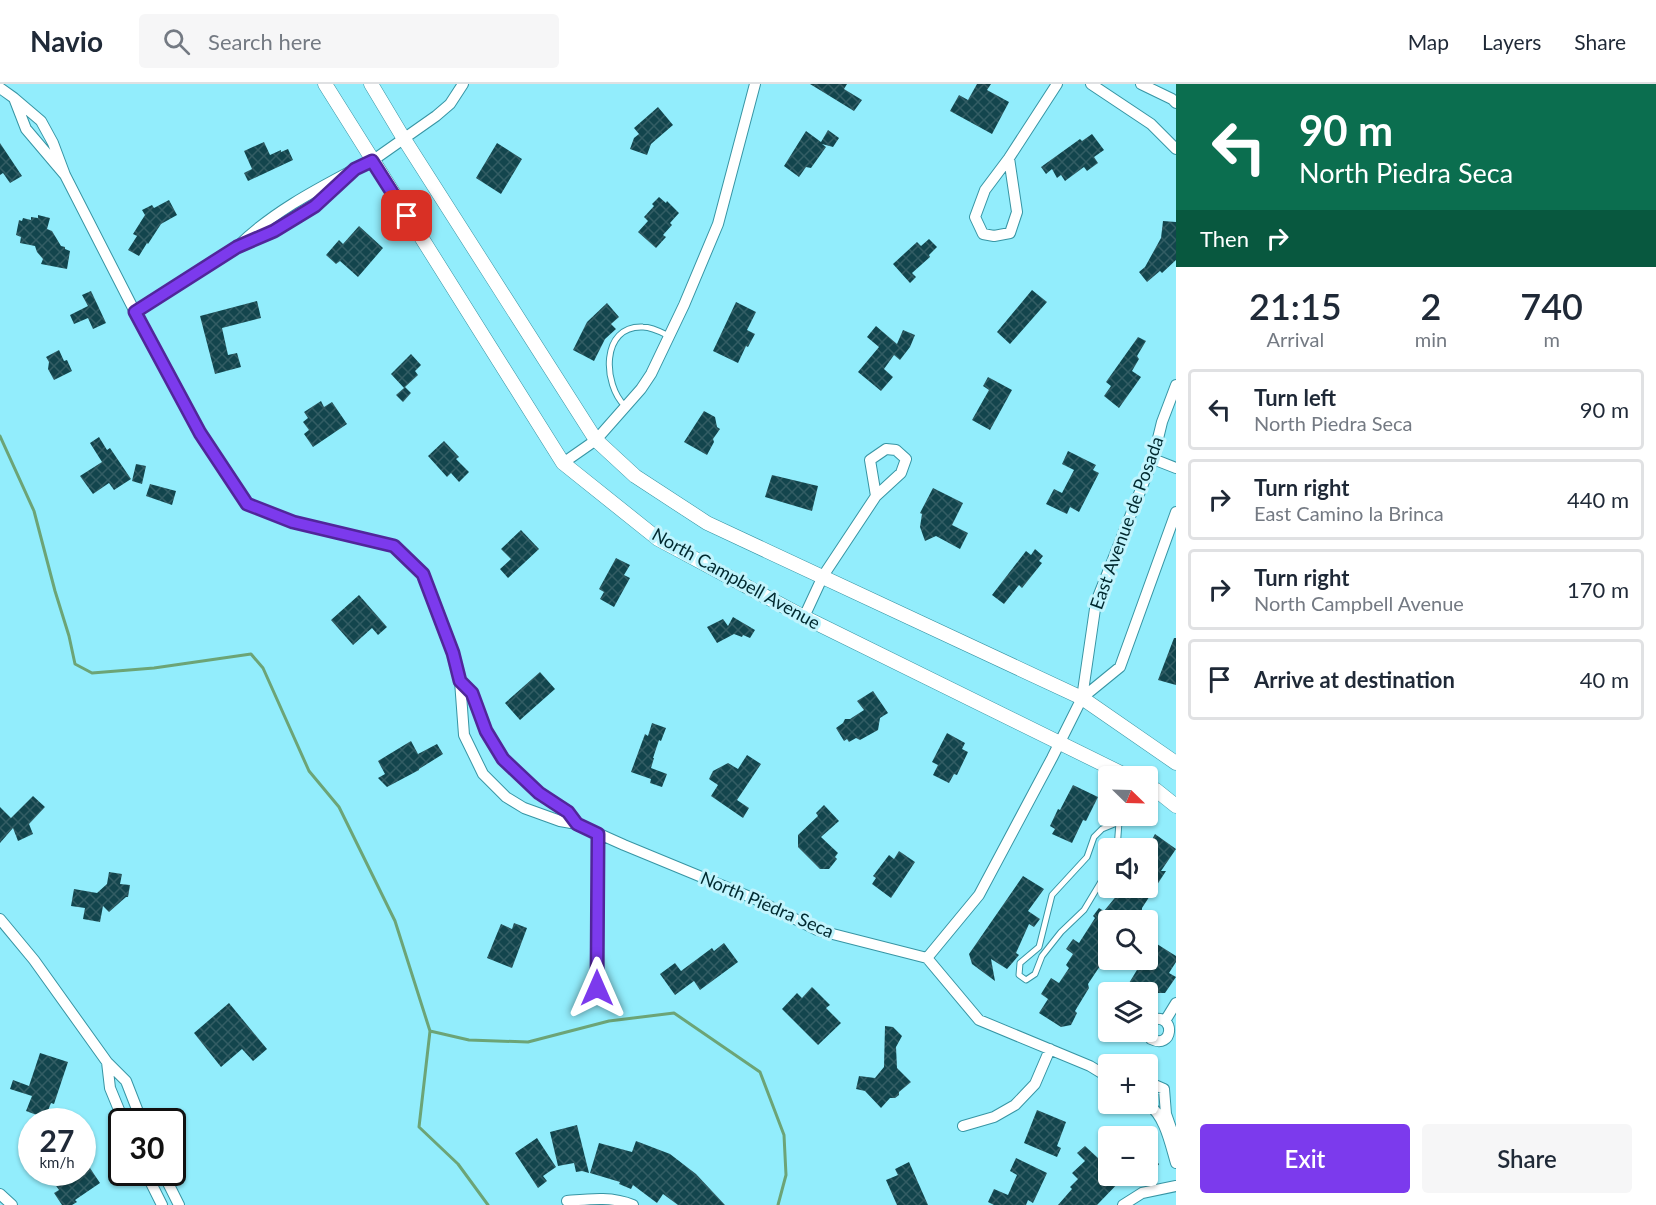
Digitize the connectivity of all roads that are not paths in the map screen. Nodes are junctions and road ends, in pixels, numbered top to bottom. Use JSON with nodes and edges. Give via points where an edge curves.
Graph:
{"nodes":[{"id":1,"x":325,"y":84,"type":"edge"},
{"id":2,"x":371,"y":84,"type":"edge"},
{"id":3,"x":463,"y":84,"type":"edge"},
{"id":4,"x":755,"y":84,"type":"edge"},
{"id":5,"x":1058,"y":84,"type":"edge"},
{"id":6,"x":1091,"y":84,"type":"edge"},
{"id":7,"x":1141,"y":84,"type":"edge"},
{"id":8,"x":0,"y":88,"type":"edge"},
{"id":9,"x":14,"y":98,"type":"junction"},
{"id":10,"x":1176,"y":103,"type":"edge"},
{"id":11,"x":404,"y":139,"type":"junction"},
{"id":12,"x":1176,"y":149,"type":"edge"},
{"id":13,"x":1009,"y":158,"type":"junction"},
{"id":14,"x":372,"y":161,"type":"junction"},
{"id":15,"x":65,"y":175,"type":"junction"},
{"id":16,"x":135,"y":312,"type":"junction"},
{"id":17,"x":669,"y":336,"type":"junction"},
{"id":18,"x":1176,"y":385,"type":"edge"},
{"id":19,"x":625,"y":406,"type":"junction"},
{"id":20,"x":596,"y":440,"type":"junction"},
{"id":21,"x":1153,"y":459,"type":"junction"},
{"id":22,"x":563,"y":463,"type":"junction"},
{"id":23,"x":1176,"y":468,"type":"edge"},
{"id":24,"x":876,"y":496,"type":"dead end"},
{"id":25,"x":1176,"y":512,"type":"edge"},
{"id":26,"x":822,"y":576,"type":"junction"},
{"id":27,"x":804,"y":617,"type":"junction"},
{"id":28,"x":460,"y":681,"type":"junction"},
{"id":29,"x":1082,"y":698,"type":"junction"},
{"id":30,"x":1060,"y":743,"type":"junction"},
{"id":31,"x":1174,"y":757,"type":"edge"},
{"id":32,"x":1107,"y":766,"type":"edge"},
{"id":33,"x":1158,"y":792,"type":"edge"},
{"id":34,"x":1176,"y":806,"type":"edge"},
{"id":35,"x":577,"y":824,"type":"junction"},
{"id":36,"x":1109,"y":826,"type":"edge"},
{"id":37,"x":598,"y":834,"type":"junction"},
{"id":38,"x":1098,"y":887,"type":"edge"},
{"id":39,"x":0,"y":919,"type":"edge"},
{"id":40,"x":927,"y":958,"type":"junction"},
{"id":41,"x":597,"y":988,"type":"dead end"},
{"id":42,"x":1176,"y":1003,"type":"edge"},
{"id":43,"x":1158,"y":1019,"type":"edge"},
{"id":44,"x":1165,"y":1021,"type":"junction"},
{"id":45,"x":1158,"y":1041,"type":"edge"},
{"id":46,"x":1050,"y":1049,"type":"junction"},
{"id":47,"x":107,"y":1062,"type":"junction"},
{"id":48,"x":1098,"y":1070,"type":"edge"},
{"id":49,"x":1158,"y":1086,"type":"edge"},
{"id":50,"x":118,"y":1108,"type":"edge"},
{"id":51,"x":137,"y":1108,"type":"edge"},
{"id":52,"x":1158,"y":1111,"type":"edge"},
{"id":53,"x":1162,"y":1113,"type":"junction"},
{"id":54,"x":963,"y":1126,"type":"dead end"},
{"id":55,"x":1176,"y":1142,"type":"edge"},
{"id":56,"x":1176,"y":1163,"type":"edge"},
{"id":57,"x":152,"y":1186,"type":"edge"},
{"id":58,"x":170,"y":1186,"type":"edge"},
{"id":59,"x":1176,"y":1186,"type":"edge"},
{"id":60,"x":0,"y":1194,"type":"edge"},
{"id":61,"x":567,"y":1201,"type":"dead end"},
{"id":62,"x":12,"y":1205,"type":"edge"},
{"id":63,"x":162,"y":1205,"type":"edge"},
{"id":64,"x":179,"y":1205,"type":"edge"},
{"id":65,"x":633,"y":1205,"type":"edge"},
{"id":66,"x":1123,"y":1205,"type":"edge"}],
"edges":[{"from":1,"to":14,"type":"main road","name":"North Campbell Avenue"},
{"from":2,"to":11,"type":"main road","name":"North Campbell Avenue"},
{"from":3,"to":11,"type":"street","via":[[444,110]]},
{"from":4,"to":17,"type":"street","via":[[718,224]]},
{"from":5,"to":13,"type":"street"},
{"from":6,"to":12,"type":"street","via":[[1151,124]]},
{"from":7,"to":10,"type":"street"},
{"from":8,"to":9,"type":"street","name":"North Piedra Seca"},
{"from":9,"to":15,"type":"street","name":"North Piedra Seca","via":[[26,129]]},
{"from":9,"to":15,"type":"street","name":"North Piedra Seca","via":[[40,121]]},
{"from":11,"to":14,"type":"street"},
{"from":11,"to":20,"type":"main road","name":"North Campbell Avenue"},
{"from":13,"to":13,"type":"street","via":[[985,190],[975,217],[983,234],[1010,233],[1017,212]]},
{"from":14,"to":16,"type":"street","via":[[355,169],[315,206],[274,231],[237,247]]},
{"from":14,"to":22,"type":"main road","name":"North Campbell Avenue"},
{"from":15,"to":16,"type":"street","name":"North Piedra Seca"},
{"from":16,"to":28,"type":"street","name":"North Piedra Seca","via":[[200,433],[247,504],[293,522],[394,546],[423,574]]},
{"from":17,"to":19,"type":"street","via":[[651,374]]},
{"from":17,"to":19,"type":"lane","via":[[642,327],[632,328],[615,341],[609,366],[616,394]]},
{"from":18,"to":21,"type":"street","name":"East Avenue de Posada"},
{"from":19,"to":20,"type":"street"},
{"from":20,"to":22,"type":"street"},
{"from":20,"to":26,"type":"main road","name":"North Campbell Avenue","via":[[635,476],[707,523]]},
{"from":21,"to":23,"type":"street"},
{"from":21,"to":29,"type":"street","name":"East Avenue de Posada","via":[[1096,602]]},
{"from":22,"to":27,"type":"main road","name":"North Campbell Avenue","via":[[658,539]]},
{"from":24,"to":26,"type":"street"},
{"from":25,"to":29,"type":"street","name":"East Avenue de Posada","via":[[1120,667]]},
{"from":26,"to":27,"type":"street"},
{"from":26,"to":29,"type":"main road","name":"North Campbell Avenue"},
{"from":27,"to":30,"type":"main road","name":"North Campbell Avenue"},
{"from":28,"to":35,"type":"street","name":"North Piedra Seca","via":[[472,693],[486,731],[503,759],[539,793],[568,812]]},
{"from":28,"to":35,"type":"street","name":"North Piedra Seca","via":[[464,735],[483,774],[506,797],[525,808]]},
{"from":29,"to":30,"type":"street","name":"East Avenue de Posada"},
{"from":29,"to":31,"type":"main road","name":"North Campbell Avenue"},
{"from":30,"to":32,"type":"main road","name":"North Campbell Avenue"},
{"from":30,"to":40,"type":"street","via":[[979,895]]},
{"from":33,"to":34,"type":"main road"},
{"from":35,"to":37,"type":"street","name":"North Piedra Seca"},
{"from":36,"to":38,"type":"lane","via":[[1094,837],[1088,857],[1052,895],[1039,947],[1020,963],[1020,975],[1026,980],[1035,974],[1042,956],[1084,910]]},
{"from":37,"to":40,"type":"street","name":"North Piedra Seca","via":[[755,899],[817,930]]},
{"from":37,"to":41,"type":"street"},
{"from":39,"to":47,"type":"street"},
{"from":40,"to":46,"type":"street","via":[[979,1020]]},
{"from":42,"to":44,"type":"street"},
{"from":43,"to":44,"type":"street"},
{"from":44,"to":45,"type":"street","via":[[1169,1034]]},
{"from":46,"to":48,"type":"street"},
{"from":46,"to":54,"type":"street","via":[[1035,1084],[1015,1106]]},
{"from":47,"to":50,"type":"street","via":[[110,1089]]},
{"from":47,"to":51,"type":"street","via":[[126,1081]]},
{"from":49,"to":53,"type":"street","via":[[1164,1089]]},
{"from":52,"to":53,"type":"street"},
{"from":53,"to":55,"type":"street"},
{"from":53,"to":56,"type":"street"},
{"from":57,"to":63,"type":"street"},
{"from":58,"to":64,"type":"street"},
{"from":59,"to":66,"type":"street","via":[[1142,1193]]},
{"from":60,"to":62,"type":"street"},
{"from":61,"to":65,"type":"street","via":[[609,1199]]}]}
